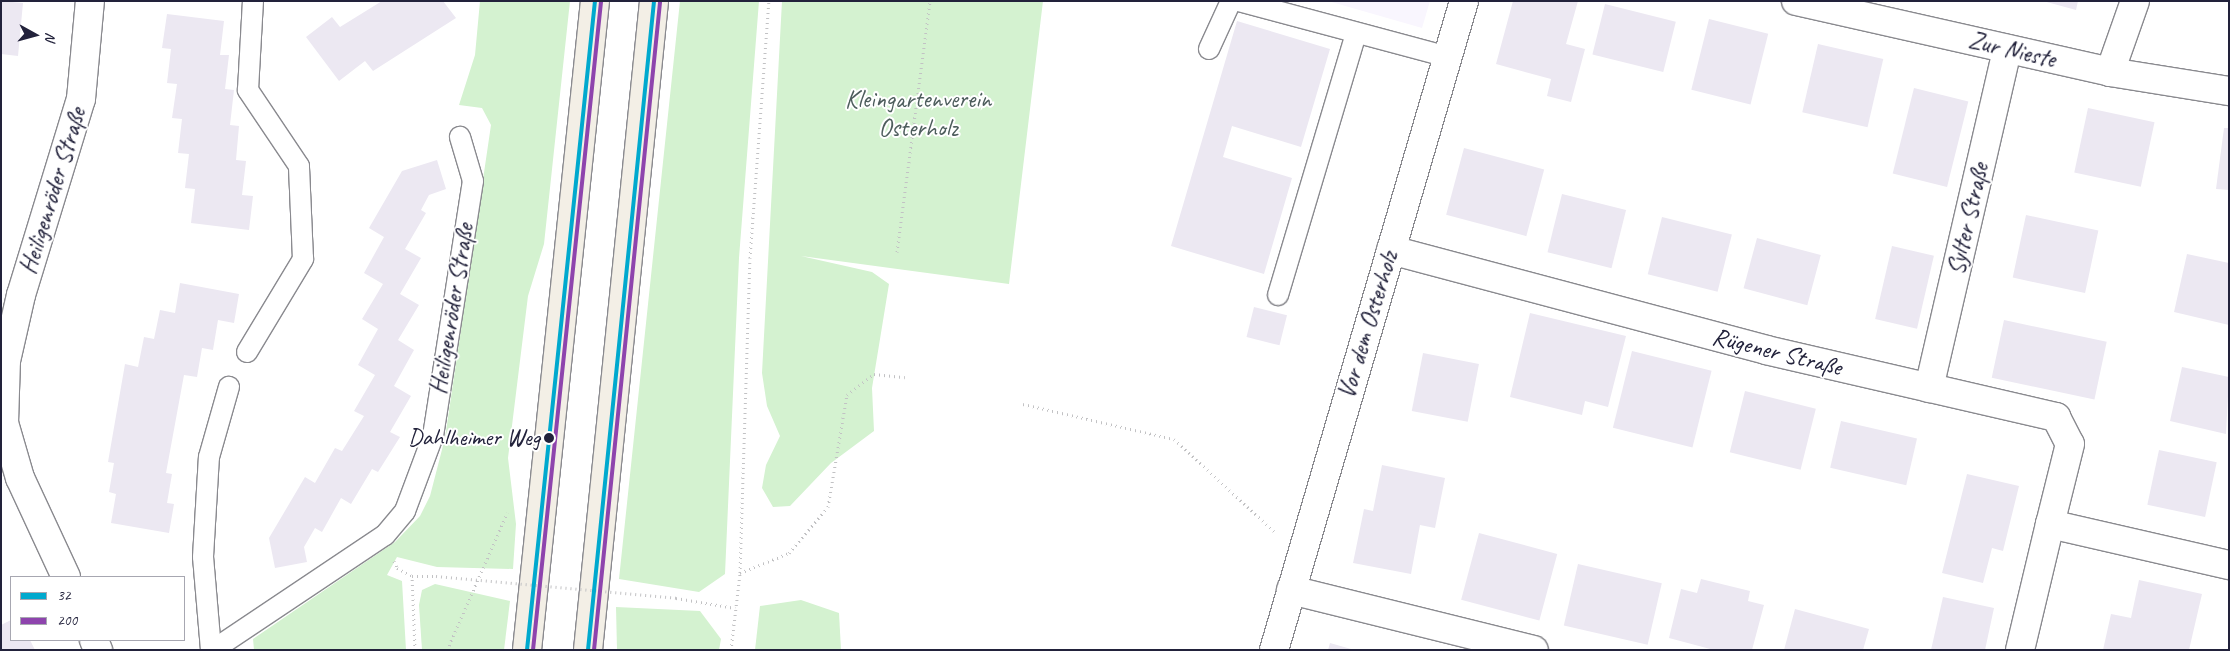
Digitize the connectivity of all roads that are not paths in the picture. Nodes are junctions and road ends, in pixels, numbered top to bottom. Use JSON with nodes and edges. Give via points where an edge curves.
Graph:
{"nodes":[{"id":1,"x":90,"y":1,"type":"edge"},
{"id":2,"x":253,"y":1,"type":"edge"},
{"id":3,"x":595,"y":1,"type":"edge"},
{"id":4,"x":654,"y":1,"type":"edge"},
{"id":5,"x":1231,"y":1,"type":"edge"},
{"id":6,"x":1239,"y":1,"type":"edge"},
{"id":7,"x":1464,"y":1,"type":"edge"},
{"id":8,"x":1796,"y":1,"type":"edge"},
{"id":9,"x":2136,"y":1,"type":"edge"},
{"id":10,"x":1356,"y":33,"type":"junction"},
{"id":11,"x":1210,"y":49,"type":"dead end"},
{"id":12,"x":2007,"y":49,"type":"junction"},
{"id":13,"x":1448,"y":57,"type":"junction"},
{"id":14,"x":2110,"y":72,"type":"junction"},
{"id":15,"x":2229,"y":91,"type":"edge"},
{"id":16,"x":460,"y":136,"type":"dead end"},
{"id":17,"x":1391,"y":250,"type":"junction"},
{"id":18,"x":11,"y":294,"type":"edge"},
{"id":19,"x":1278,"y":294,"type":"dead end"},
{"id":20,"x":247,"y":352,"type":"dead end"},
{"id":21,"x":229,"y":387,"type":"dead end"},
{"id":22,"x":1929,"y":388,"type":"junction"},
{"id":23,"x":2050,"y":524,"type":"junction"},
{"id":24,"x":2229,"y":565,"type":"edge"},
{"id":25,"x":66,"y":576,"type":"edge"},
{"id":26,"x":1291,"y":590,"type":"junction"},
{"id":27,"x":212,"y":650,"type":"edge"},
{"id":28,"x":527,"y":650,"type":"edge"},
{"id":29,"x":588,"y":650,"type":"edge"},
{"id":30,"x":1274,"y":650,"type":"edge"},
{"id":31,"x":1534,"y":650,"type":"edge"},
{"id":32,"x":2020,"y":650,"type":"edge"}],
"edges":[{"from":1,"to":18,"type":"street","name":"Heiligenröder Straße","via":[[81,100]]},
{"from":2,"to":20,"type":"lane","via":[[248,90],[299,166],[303,259]]},
{"from":3,"to":28,"type":"main road"},
{"from":4,"to":29,"type":"main road"},
{"from":5,"to":11,"type":"lane"},
{"from":6,"to":10,"type":"lane"},
{"from":7,"to":13,"type":"street","name":"Vor dem Osterholz"},
{"from":8,"to":12,"type":"street","name":"Zur Nieste"},
{"from":9,"to":14,"type":"street"},
{"from":10,"to":13,"type":"lane"},
{"from":10,"to":19,"type":"lane"},
{"from":12,"to":14,"type":"street","name":"Zur Nieste"},
{"from":12,"to":22,"type":"street","name":"Sylter Straße"},
{"from":13,"to":17,"type":"street","name":"Vor dem Osterholz"},
{"from":14,"to":15,"type":"street","name":"Zur Nieste"},
{"from":16,"to":27,"type":"lane","name":"Heiligenröder Straße","via":[[472,181],[433,436],[406,511],[385,535]]},
{"from":17,"to":22,"type":"street","name":"Rügener Straße","via":[[1766,350]]},
{"from":17,"to":26,"type":"street","name":"Vor dem Osterholz"},
{"from":18,"to":25,"type":"street","name":"Heiligenröder Straße","via":[[4,423],[20,478]]},
{"from":21,"to":27,"type":"lane","name":"Heiligenröder Straße","via":[[209,457],[203,558]]},
{"from":22,"to":23,"type":"street","name":"Rügener Straße","via":[[2056,417],[2070,444]]},
{"from":23,"to":24,"type":"street"},
{"from":23,"to":32,"type":"street","name":"Rügener Straße"},
{"from":26,"to":30,"type":"street","name":"Vor dem Osterholz"},
{"from":26,"to":31,"type":"street"}]}
